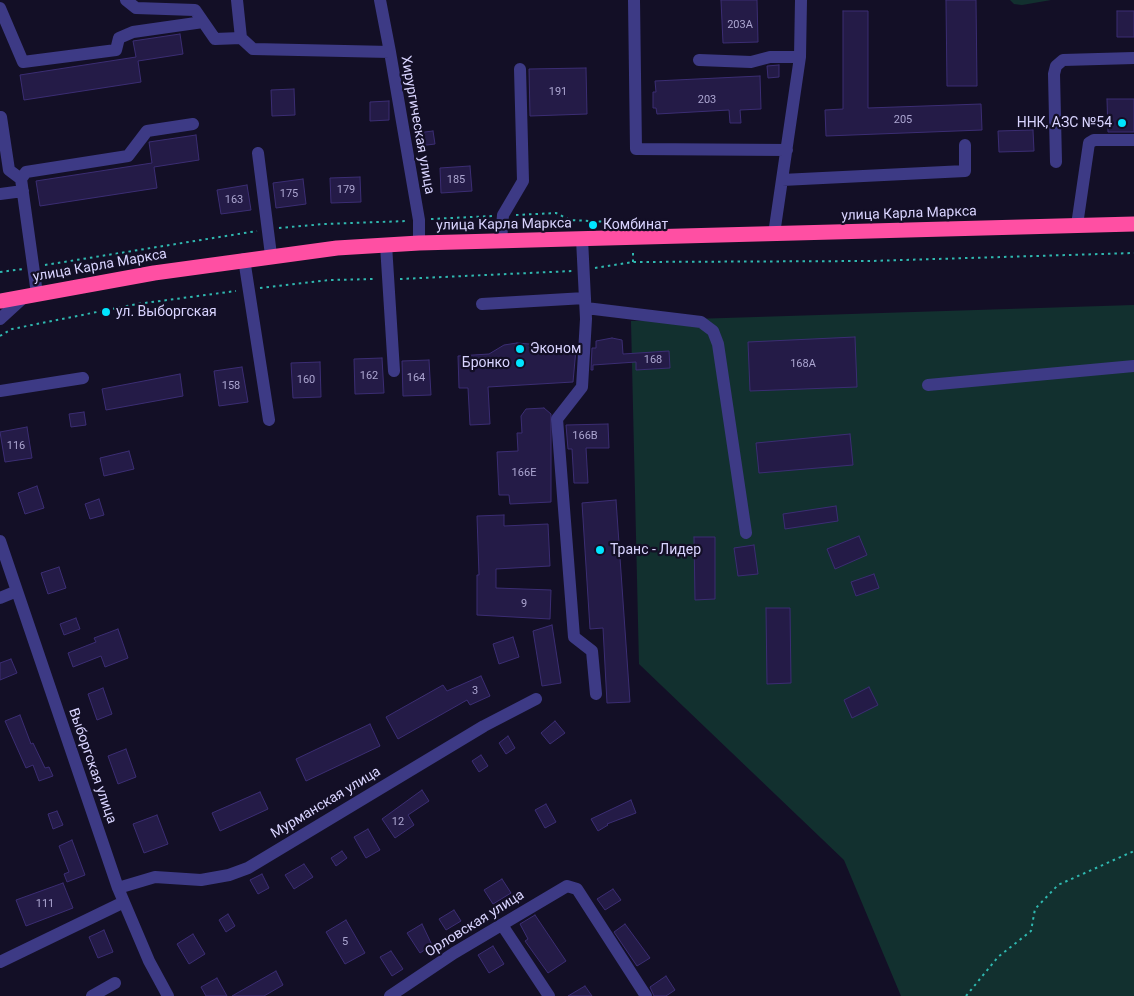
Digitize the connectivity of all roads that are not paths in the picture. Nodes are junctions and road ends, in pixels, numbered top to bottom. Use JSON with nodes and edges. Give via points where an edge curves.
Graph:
{"nodes":[{"id":1,"x":126,"y":0,"type":"edge"},
{"id":2,"x":237,"y":0,"type":"edge"},
{"id":3,"x":380,"y":0,"type":"edge"},
{"id":4,"x":634,"y":0,"type":"edge"},
{"id":5,"x":802,"y":0,"type":"edge"},
{"id":6,"x":0,"y":8,"type":"edge"},
{"id":7,"x":203,"y":22,"type":"junction"},
{"id":8,"x":241,"y":38,"type":"junction"},
{"id":9,"x":390,"y":52,"type":"junction"},
{"id":10,"x":800,"y":57,"type":"junction"},
{"id":11,"x":1134,"y":58,"type":"edge"},
{"id":12,"x":699,"y":60,"type":"dead end"},
{"id":13,"x":520,"y":69,"type":"dead end"},
{"id":14,"x":1,"y":117,"type":"edge"},
{"id":15,"x":193,"y":124,"type":"dead end"},
{"id":16,"x":1134,"y":140,"type":"edge"},
{"id":17,"x":965,"y":145,"type":"dead end"},
{"id":18,"x":787,"y":150,"type":"junction"},
{"id":19,"x":258,"y":152,"type":"dead end"},
{"id":20,"x":1056,"y":162,"type":"dead end"},
{"id":21,"x":782,"y":180,"type":"junction"},
{"id":22,"x":22,"y":185,"type":"junction"},
{"id":23,"x":0,"y":194,"type":"edge"},
{"id":24,"x":1134,"y":224,"type":"edge"},
{"id":25,"x":1077,"y":225,"type":"junction"},
{"id":26,"x":774,"y":234,"type":"junction"},
{"id":27,"x":582,"y":239,"type":"junction"},
{"id":28,"x":501,"y":241,"type":"junction"},
{"id":29,"x":419,"y":243,"type":"junction"},
{"id":30,"x":386,"y":245,"type":"junction"},
{"id":31,"x":271,"y":255,"type":"junction"},
{"id":32,"x":244,"y":259,"type":"junction"},
{"id":33,"x":30,"y":296,"type":"junction"},
{"id":34,"x":0,"y":301,"type":"edge"},
{"id":35,"x":585,"y":303,"type":"junction"},
{"id":36,"x":482,"y":304,"type":"dead end"},
{"id":37,"x":0,"y":319,"type":"edge"},
{"id":38,"x":1134,"y":366,"type":"edge"},
{"id":39,"x":394,"y":371,"type":"dead end"},
{"id":40,"x":83,"y":378,"type":"dead end"},
{"id":41,"x":928,"y":385,"type":"dead end"},
{"id":42,"x":0,"y":391,"type":"edge"},
{"id":43,"x":269,"y":420,"type":"dead end"},
{"id":44,"x":746,"y":533,"type":"dead end"},
{"id":45,"x":0,"y":541,"type":"edge"},
{"id":46,"x":17,"y":591,"type":"junction"},
{"id":47,"x":0,"y":598,"type":"edge"},
{"id":48,"x":596,"y":694,"type":"dead end"},
{"id":49,"x":536,"y":699,"type":"dead end"},
{"id":50,"x":118,"y":888,"type":"junction"},
{"id":51,"x":124,"y":902,"type":"junction"},
{"id":52,"x":502,"y":925,"type":"junction"},
{"id":53,"x":0,"y":962,"type":"edge"},
{"id":54,"x":115,"y":983,"type":"dead end"},
{"id":55,"x":92,"y":996,"type":"edge"},
{"id":56,"x":168,"y":996,"type":"edge"},
{"id":57,"x":390,"y":996,"type":"edge"},
{"id":58,"x":549,"y":996,"type":"edge"},
{"id":59,"x":646,"y":996,"type":"edge"}],
"edges":[{"from":1,"to":7,"type":"street","via":[[136,8],[195,10]]},
{"from":2,"to":8,"type":"street"},
{"from":3,"to":9,"type":"street"},
{"from":4,"to":18,"type":"street","via":[[636,149]]},
{"from":5,"to":10,"type":"street"},
{"from":6,"to":7,"type":"street","via":[[23,62],[116,50],[119,38],[133,32]]},
{"from":7,"to":8,"type":"street","via":[[215,39]]},
{"from":8,"to":9,"type":"street","name":"Хирургическая улица","via":[[253,49]]},
{"from":9,"to":29,"type":"street","name":"Хирургическая улица","via":[[419,220]]},
{"from":10,"to":12,"type":"street","via":[[770,57],[752,62]]},
{"from":10,"to":18,"type":"street"},
{"from":11,"to":20,"type":"street","via":[[1063,60],[1056,66]]},
{"from":13,"to":28,"type":"street","via":[[523,181],[503,215]]},
{"from":14,"to":22,"type":"street","via":[[9,170]]},
{"from":15,"to":22,"type":"street","via":[[147,131],[128,156],[26,172]]},
{"from":16,"to":25,"type":"street","via":[[1094,140],[1089,143]]},
{"from":17,"to":21,"type":"street","via":[[966,170]]},
{"from":18,"to":21,"type":"street"},
{"from":19,"to":31,"type":"street"},
{"from":21,"to":26,"type":"street"},
{"from":22,"to":23,"type":"street"},
{"from":22,"to":33,"type":"street","via":[[33,267]]},
{"from":24,"to":25,"type":"highway","name":"улица Карла Маркса"},
{"from":25,"to":26,"type":"highway","name":"улица Карла Маркса"},
{"from":26,"to":27,"type":"highway","name":"улица Карла Маркса"},
{"from":27,"to":28,"type":"highway","name":"улица Карла Маркса"},
{"from":27,"to":35,"type":"street"},
{"from":28,"to":29,"type":"highway","name":"улица Карла Маркса"},
{"from":29,"to":30,"type":"highway","name":"улица Карла Маркса"},
{"from":30,"to":31,"type":"highway","name":"улица Карла Маркса"},
{"from":30,"to":39,"type":"street"},
{"from":31,"to":32,"type":"highway","name":"улица Карла Маркса"},
{"from":32,"to":33,"type":"highway","name":"улица Карла Маркса"},
{"from":32,"to":43,"type":"street"},
{"from":33,"to":34,"type":"highway","name":"улица Карла Маркса"},
{"from":33,"to":37,"type":"street"},
{"from":35,"to":36,"type":"street"},
{"from":35,"to":44,"type":"street","via":[[701,322],[713,331],[718,344]]},
{"from":35,"to":48,"type":"street","via":[[582,387],[557,419],[574,637],[592,651]]},
{"from":38,"to":41,"type":"street"},
{"from":40,"to":42,"type":"street"},
{"from":45,"to":46,"type":"street","name":"Выборгская улица"},
{"from":46,"to":47,"type":"street"},
{"from":46,"to":50,"type":"street","name":"Выборгская улица"},
{"from":49,"to":50,"type":"street","name":"Мурманская улица","via":[[484,726],[248,868],[229,876],[201,880],[155,877]]},
{"from":50,"to":51,"type":"street","name":"Выборгская улица"},
{"from":51,"to":53,"type":"street"},
{"from":51,"to":56,"type":"street","name":"Выборгская улица"},
{"from":52,"to":57,"type":"street","name":"Орловская улица"},
{"from":52,"to":58,"type":"street"},
{"from":52,"to":59,"type":"street","name":"Орловская улица","via":[[559,890],[573,886]]},
{"from":54,"to":55,"type":"street"}]}
